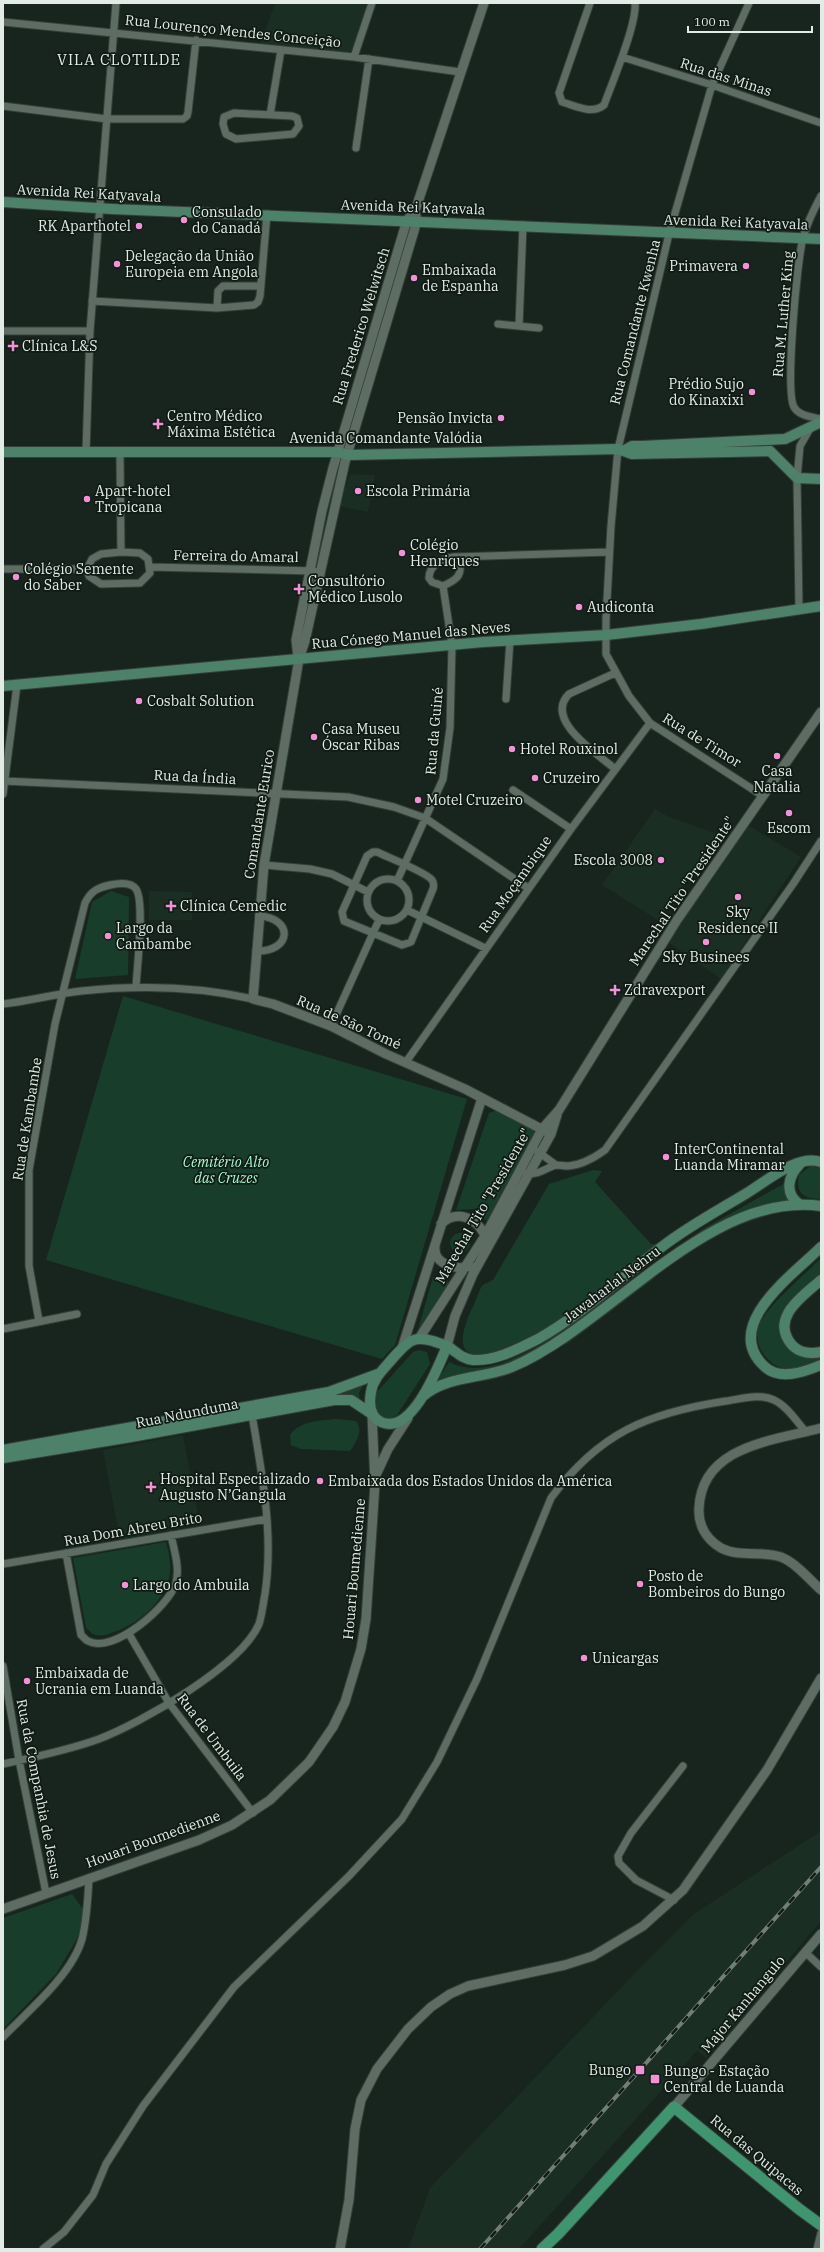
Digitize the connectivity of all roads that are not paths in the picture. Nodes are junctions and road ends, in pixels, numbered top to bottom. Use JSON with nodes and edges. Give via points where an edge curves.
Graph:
{"nodes":[{"id":1,"x":116,"y":3,"type":"edge"},
{"id":2,"x":372,"y":3,"type":"edge"},
{"id":3,"x":484,"y":3,"type":"edge"},
{"id":4,"x":590,"y":3,"type":"edge"},
{"id":5,"x":635,"y":3,"type":"edge"},
{"id":6,"x":749,"y":3,"type":"edge"},
{"id":7,"x":3,"y":22,"type":"edge"},
{"id":8,"x":114,"y":32,"type":"junction"},
{"id":9,"x":196,"y":40,"type":"junction"},
{"id":10,"x":280,"y":50,"type":"junction"},
{"id":11,"x":354,"y":57,"type":"junction"},
{"id":12,"x":622,"y":57,"type":"junction"},
{"id":13,"x":369,"y":59,"type":"junction"},
{"id":14,"x":460,"y":72,"type":"junction"},
{"id":15,"x":712,"y":85,"type":"junction"},
{"id":16,"x":3,"y":106,"type":"edge"},
{"id":17,"x":270,"y":114,"type":"junction"},
{"id":18,"x":107,"y":119,"type":"junction"},
{"id":19,"x":821,"y":123,"type":"edge"},
{"id":20,"x":356,"y":148,"type":"dead end"},
{"id":21,"x":821,"y":196,"type":"edge"},
{"id":22,"x":3,"y":202,"type":"edge"},
{"id":23,"x":101,"y":209,"type":"junction"},
{"id":24,"x":267,"y":214,"type":"junction"},
{"id":25,"x":413,"y":217,"type":"junction"},
{"id":26,"x":523,"y":225,"type":"junction"},
{"id":27,"x":670,"y":234,"type":"junction"},
{"id":28,"x":803,"y":238,"type":"junction"},
{"id":29,"x":821,"y":239,"type":"edge"},
{"id":30,"x":261,"y":286,"type":"junction"},
{"id":31,"x":92,"y":301,"type":"junction"},
{"id":32,"x":217,"y":308,"type":"junction"},
{"id":33,"x":498,"y":324,"type":"dead end"},
{"id":34,"x":519,"y":326,"type":"junction"},
{"id":35,"x":539,"y":328,"type":"dead end"},
{"id":36,"x":3,"y":331,"type":"edge"},
{"id":37,"x":90,"y":331,"type":"junction"},
{"id":38,"x":378,"y":336,"type":"junction"},
{"id":39,"x":818,"y":422,"type":"edge"},
{"id":40,"x":622,"y":449,"type":"junction"},
{"id":41,"x":3,"y":452,"type":"edge"},
{"id":42,"x":86,"y":452,"type":"junction"},
{"id":43,"x":338,"y":452,"type":"junction"},
{"id":44,"x":120,"y":454,"type":"junction"},
{"id":45,"x":348,"y":455,"type":"junction"},
{"id":46,"x":797,"y":478,"type":"junction"},
{"id":47,"x":821,"y":479,"type":"edge"},
{"id":48,"x":121,"y":552,"type":"junction"},
{"id":49,"x":609,"y":552,"type":"junction"},
{"id":50,"x":454,"y":558,"type":"junction"},
{"id":51,"x":150,"y":567,"type":"junction"},
{"id":52,"x":3,"y":569,"type":"edge"},
{"id":53,"x":87,"y":569,"type":"junction"},
{"id":54,"x":310,"y":571,"type":"junction"},
{"id":55,"x":320,"y":571,"type":"junction"},
{"id":56,"x":443,"y":586,"type":"junction"},
{"id":57,"x":821,"y":606,"type":"edge"},
{"id":58,"x":799,"y":608,"type":"junction"},
{"id":59,"x":606,"y":635,"type":"junction"},
{"id":60,"x":510,"y":640,"type":"junction"},
{"id":61,"x":452,"y":645,"type":"junction"},
{"id":62,"x":299,"y":659,"type":"junction"},
{"id":63,"x":615,"y":673,"type":"junction"},
{"id":64,"x":17,"y":685,"type":"junction"},
{"id":65,"x":3,"y":686,"type":"edge"},
{"id":66,"x":506,"y":699,"type":"dead end"},
{"id":67,"x":821,"y":712,"type":"edge"},
{"id":68,"x":650,"y":723,"type":"junction"},
{"id":69,"x":615,"y":769,"type":"junction"},
{"id":70,"x":4,"y":781,"type":"junction"},
{"id":71,"x":514,"y":790,"type":"dead end"},
{"id":72,"x":3,"y":794,"type":"edge"},
{"id":73,"x":276,"y":794,"type":"junction"},
{"id":74,"x":763,"y":796,"type":"junction"},
{"id":75,"x":425,"y":818,"type":"junction"},
{"id":76,"x":570,"y":829,"type":"junction"},
{"id":77,"x":821,"y":841,"type":"edge"},
{"id":78,"x":264,"y":865,"type":"junction"},
{"id":79,"x":404,"y":865,"type":"junction"},
{"id":80,"x":397,"y":881,"type":"junction"},
{"id":81,"x":354,"y":885,"type":"junction"},
{"id":82,"x":528,"y":888,"type":"junction"},
{"id":83,"x":368,"y":892,"type":"junction"},
{"id":84,"x":407,"y":910,"type":"junction"},
{"id":85,"x":259,"y":916,"type":"junction"},
{"id":86,"x":421,"y":918,"type":"junction"},
{"id":87,"x":379,"y":920,"type":"junction"},
{"id":88,"x":373,"y":933,"type":"junction"},
{"id":89,"x":485,"y":948,"type":"junction"},
{"id":90,"x":256,"y":951,"type":"junction"},
{"id":91,"x":136,"y":987,"type":"junction"},
{"id":92,"x":63,"y":994,"type":"junction"},
{"id":93,"x":253,"y":999,"type":"junction"},
{"id":94,"x":3,"y":1004,"type":"edge"},
{"id":95,"x":331,"y":1026,"type":"junction"},
{"id":96,"x":406,"y":1062,"type":"junction"},
{"id":97,"x":482,"y":1098,"type":"junction"},
{"id":98,"x":559,"y":1110,"type":"junction"},
{"id":99,"x":542,"y":1129,"type":"junction"},
{"id":100,"x":551,"y":1134,"type":"junction"},
{"id":101,"x":532,"y":1149,"type":"junction"},
{"id":102,"x":541,"y":1152,"type":"junction"},
{"id":103,"x":803,"y":1162,"type":"junction"},
{"id":104,"x":821,"y":1162,"type":"edge"},
{"id":105,"x":556,"y":1165,"type":"junction"},
{"id":106,"x":524,"y":1172,"type":"junction"},
{"id":107,"x":799,"y":1204,"type":"junction"},
{"id":108,"x":821,"y":1206,"type":"edge"},
{"id":109,"x":441,"y":1224,"type":"junction"},
{"id":110,"x":485,"y":1236,"type":"junction"},
{"id":111,"x":435,"y":1243,"type":"junction"},
{"id":112,"x":821,"y":1247,"type":"edge"},
{"id":113,"x":488,"y":1248,"type":"junction"},
{"id":114,"x":480,"y":1263,"type":"junction"},
{"id":115,"x":466,"y":1268,"type":"junction"},
{"id":116,"x":821,"y":1280,"type":"edge"},
{"id":117,"x":77,"y":1314,"type":"dead end"},
{"id":118,"x":39,"y":1320,"type":"junction"},
{"id":119,"x":3,"y":1328,"type":"edge"},
{"id":120,"x":420,"y":1337,"type":"junction"},
{"id":121,"x":447,"y":1346,"type":"junction"},
{"id":122,"x":402,"y":1348,"type":"junction"},
{"id":123,"x":821,"y":1352,"type":"edge"},
{"id":124,"x":821,"y":1365,"type":"edge"},
{"id":125,"x":378,"y":1374,"type":"junction"},
{"id":126,"x":422,"y":1397,"type":"junction"},
{"id":127,"x":372,"y":1414,"type":"junction"},
{"id":128,"x":252,"y":1415,"type":"junction"},
{"id":129,"x":408,"y":1418,"type":"junction"},
{"id":130,"x":821,"y":1428,"type":"edge"},
{"id":131,"x":806,"y":1432,"type":"junction"},
{"id":132,"x":3,"y":1450,"type":"edge"},
{"id":133,"x":3,"y":1458,"type":"edge"},
{"id":134,"x":375,"y":1478,"type":"junction"},
{"id":135,"x":267,"y":1519,"type":"junction"},
{"id":136,"x":171,"y":1535,"type":"junction"},
{"id":137,"x":66,"y":1553,"type":"junction"},
{"id":138,"x":3,"y":1564,"type":"edge"},
{"id":139,"x":821,"y":1590,"type":"edge"},
{"id":140,"x":128,"y":1634,"type":"junction"},
{"id":141,"x":3,"y":1666,"type":"edge"},
{"id":142,"x":821,"y":1678,"type":"edge"},
{"id":143,"x":169,"y":1703,"type":"junction"},
{"id":144,"x":19,"y":1760,"type":"junction"},
{"id":145,"x":3,"y":1764,"type":"edge"},
{"id":146,"x":683,"y":1766,"type":"dead end"},
{"id":147,"x":253,"y":1813,"type":"junction"},
{"id":148,"x":89,"y":1878,"type":"junction"},
{"id":149,"x":46,"y":1893,"type":"junction"},
{"id":150,"x":674,"y":1900,"type":"junction"},
{"id":151,"x":3,"y":1909,"type":"edge"},
{"id":152,"x":821,"y":1934,"type":"edge"},
{"id":153,"x":805,"y":1952,"type":"junction"},
{"id":154,"x":821,"y":1967,"type":"edge"},
{"id":155,"x":3,"y":2037,"type":"edge"},
{"id":156,"x":674,"y":2107,"type":"junction"},
{"id":157,"x":821,"y":2225,"type":"edge"},
{"id":158,"x":821,"y":2233,"type":"edge"},
{"id":159,"x":558,"y":2234,"type":"junction"},
{"id":160,"x":43,"y":2249,"type":"edge"},
{"id":161,"x":340,"y":2249,"type":"edge"},
{"id":162,"x":542,"y":2249,"type":"edge"},
{"id":163,"x":554,"y":2249,"type":"edge"},
{"id":164,"x":817,"y":2249,"type":"edge"}],
"edges":[{"from":1,"to":8,"type":"street"},
{"from":2,"to":11,"type":"street"},
{"from":3,"to":14,"type":"street","name":"Rua Frederico Welwitsch"},
{"from":4,"to":12,"type":"street","via":[[559,94],[562,102],[598,110],[604,105]]},
{"from":5,"to":12,"type":"street"},
{"from":6,"to":15,"type":"street","name":"Rua Comandante Kwenha"},
{"from":7,"to":8,"type":"street","name":"Rua Lourenço Mendes Conceição"},
{"from":8,"to":9,"type":"street","name":"Rua Lourenço Mendes Conceição"},
{"from":8,"to":18,"type":"street"},
{"from":9,"to":10,"type":"street","name":"Rua Lourenço Mendes Conceição"},
{"from":9,"to":18,"type":"street","via":[[187,116],[179,120]]},
{"from":10,"to":11,"type":"street","name":"Rua Lourenço Mendes Conceição"},
{"from":10,"to":17,"type":"street"},
{"from":11,"to":13,"type":"street","name":"Rua Lourenço Mendes Conceição"},
{"from":12,"to":15,"type":"street","name":"Rua das Minas"},
{"from":13,"to":14,"type":"street","name":"Rua Lourenço Mendes Conceição"},
{"from":13,"to":20,"type":"street"},
{"from":14,"to":25,"type":"street","name":"Rua Frederico Welwitsch"},
{"from":15,"to":19,"type":"street","name":"Rua das Minas"},
{"from":15,"to":27,"type":"street","name":"Rua Comandante Kwenha"},
{"from":16,"to":18,"type":"street"},
{"from":17,"to":17,"type":"street","via":[[228,114],[224,117],[224,131],[230,138],[236,139],[297,132],[297,118]]},
{"from":18,"to":23,"type":"street"},
{"from":21,"to":28,"type":"street","name":"Rua M. Luther King"},
{"from":22,"to":23,"type":"main road","name":"Avenida Rei Katyavala"},
{"from":23,"to":24,"type":"main road","name":"Avenida Rei Katyavala"},
{"from":23,"to":31,"type":"street"},
{"from":24,"to":25,"type":"main road","name":"Avenida Rei Katyavala"},
{"from":24,"to":30,"type":"street"},
{"from":25,"to":26,"type":"main road","name":"Avenida Rei Katyavala"},
{"from":25,"to":38,"type":"street","name":"Rua Frederico Welwitsch"},
{"from":26,"to":27,"type":"main road","name":"Avenida Rei Katyavala"},
{"from":26,"to":34,"type":"street"},
{"from":27,"to":28,"type":"main road","name":"Avenida Rei Katyavala"},
{"from":27,"to":40,"type":"street","name":"Rua Comandante Kwenha"},
{"from":28,"to":29,"type":"main road","name":"Avenida Rei Katyavala"},
{"from":28,"to":39,"type":"street","name":"Rua M. Luther King","via":[[792,335],[791,390],[794,408],[800,414]]},
{"from":30,"to":32,"type":"street","via":[[258,302],[254,305]]},
{"from":30,"to":32,"type":"street","via":[[223,286],[218,292]]},
{"from":31,"to":32,"type":"street"},
{"from":31,"to":37,"type":"street"},
{"from":33,"to":34,"type":"street"},
{"from":34,"to":35,"type":"street"},
{"from":36,"to":37,"type":"street"},
{"from":37,"to":42,"type":"street"},
{"from":38,"to":43,"type":"street","name":"Rua Frederico Welwitsch"},
{"from":38,"to":45,"type":"street","name":"Rua Frederico Welwitsch"},
{"from":39,"to":40,"type":"main road","name":"Avenida Comandante Valódia","via":[[785,439],[632,446]]},
{"from":39,"to":46,"type":"street","via":[[800,446]]},
{"from":40,"to":45,"type":"main road","name":"Avenida Comandante Valódia"},
{"from":40,"to":46,"type":"main road","name":"Avenida Comandante Valódia","via":[[632,454],[770,451]]},
{"from":40,"to":49,"type":"street","name":"Rua Comandante Kwenha"},
{"from":41,"to":42,"type":"main road","name":"Avenida Comandante Valódia"},
{"from":42,"to":44,"type":"main road","name":"Avenida Comandante Valódia"},
{"from":43,"to":44,"type":"main road","name":"Avenida Comandante Valódia"},
{"from":43,"to":45,"type":"main road","name":"Avenida Comandante Valódia"},
{"from":43,"to":54,"type":"street","name":"Comandante Eurico"},
{"from":44,"to":48,"type":"street"},
{"from":45,"to":55,"type":"street","name":"Comandante Eurico"},
{"from":46,"to":47,"type":"main road"},
{"from":46,"to":58,"type":"street"},
{"from":48,"to":51,"type":"street","via":[[140,553],[148,559]]},
{"from":48,"to":53,"type":"street","via":[[96,556]]},
{"from":49,"to":50,"type":"street"},
{"from":49,"to":59,"type":"street","name":"Rua Comandante Kwenha"},
{"from":50,"to":56,"type":"street","via":[[459,561],[461,573]]},
{"from":50,"to":56,"type":"street","via":[[445,558],[429,574],[432,582]]},
{"from":51,"to":53,"type":"street","via":[[148,577],[140,583],[101,584],[89,576]]},
{"from":51,"to":54,"type":"street","name":"Ferreira do Amaral"},
{"from":52,"to":53,"type":"street"},
{"from":54,"to":55,"type":"street","name":"Ferreira do Amaral"},
{"from":54,"to":62,"type":"street","name":"Comandante Eurico","via":[[296,640]]},
{"from":55,"to":62,"type":"street","name":"Comandante Eurico"},
{"from":56,"to":61,"type":"street","name":"Rua da Guiné"},
{"from":57,"to":58,"type":"main road","name":"Rua Cónego Manuel das Neves"},
{"from":58,"to":59,"type":"main road","name":"Rua Cónego Manuel das Neves","via":[[701,624]]},
{"from":59,"to":60,"type":"main road","name":"Rua Cónego Manuel das Neves"},
{"from":59,"to":63,"type":"street","name":"Rua de Timor","via":[[606,654]]},
{"from":60,"to":61,"type":"main road","name":"Rua Cónego Manuel das Neves"},
{"from":60,"to":66,"type":"street"},
{"from":61,"to":62,"type":"main road","name":"Rua Cónego Manuel das Neves"},
{"from":61,"to":75,"type":"street","name":"Rua da Guiné","via":[[450,728],[443,780]]},
{"from":62,"to":64,"type":"main road","name":"Rua Cónego Manuel das Neves"},
{"from":62,"to":73,"type":"street","name":"Comandante Eurico"},
{"from":63,"to":68,"type":"street","name":"Rua de Timor"},
{"from":63,"to":69,"type":"street","via":[[569,694],[564,698],[562,710],[567,726]]},
{"from":64,"to":65,"type":"main road","name":"Rua Cónego Manuel das Neves"},
{"from":64,"to":70,"type":"street"},
{"from":67,"to":74,"type":"street","name":"Marechal Tito \"Presidente\""},
{"from":68,"to":69,"type":"street","name":"Rua Moçambique"},
{"from":68,"to":74,"type":"street","name":"Rua de Timor"},
{"from":69,"to":76,"type":"street","name":"Rua Moçambique"},
{"from":70,"to":72,"type":"street"},
{"from":70,"to":73,"type":"street","name":"Rua da Índia"},
{"from":71,"to":76,"type":"street"},
{"from":73,"to":75,"type":"street","name":"Rua da Índia","via":[[348,797],[394,807]]},
{"from":73,"to":78,"type":"street","name":"Comandante Eurico"},
{"from":74,"to":98,"type":"street","name":"Marechal Tito \"Presidente\"","via":[[677,920]]},
{"from":75,"to":79,"type":"street","name":"Rua da Guiné"},
{"from":75,"to":82,"type":"street","name":"Rua da Índia"},
{"from":76,"to":82,"type":"street","name":"Rua Moçambique"},
{"from":77,"to":105,"type":"street","via":[[605,1150],[580,1164]]},
{"from":78,"to":81,"type":"street","via":[[332,874]]},
{"from":78,"to":85,"type":"street","name":"Comandante Eurico"},
{"from":79,"to":80,"type":"street","name":"Rua da Guiné"},
{"from":79,"to":81,"type":"street","via":[[373,852],[367,856]]},
{"from":79,"to":86,"type":"street","via":[[431,879],[434,884]]},
{"from":80,"to":83,"type":"street","via":[[383,879]]},
{"from":80,"to":84,"type":"street","via":[[407,890]]},
{"from":81,"to":83,"type":"street"},
{"from":81,"to":88,"type":"street","via":[[342,912],[344,921]]},
{"from":82,"to":89,"type":"street","name":"Rua Moçambique"},
{"from":83,"to":87,"type":"street","via":[[367,905],[373,916]]},
{"from":84,"to":86,"type":"street"},
{"from":84,"to":87,"type":"street","via":[[391,921]]},
{"from":85,"to":90,"type":"street","name":"Comandante Eurico"},
{"from":85,"to":90,"type":"street","via":[[277,920],[284,935],[275,949]]},
{"from":86,"to":88,"type":"street","via":[[411,942],[407,945]]},
{"from":86,"to":89,"type":"street"},
{"from":87,"to":88,"type":"street"},
{"from":88,"to":95,"type":"street"},
{"from":89,"to":96,"type":"street","name":"Rua Moçambique"},
{"from":90,"to":93,"type":"street","name":"Comandante Eurico"},
{"from":91,"to":92,"type":"street","name":"Rua de São Tomé"},
{"from":91,"to":92,"type":"street","name":"Rua de Kambambe","via":[[139,895],[129,884],[113,884],[96,888],[89,894]]},
{"from":91,"to":93,"type":"street","name":"Rua de São Tomé","via":[[191,988]]},
{"from":92,"to":94,"type":"street","name":"Rua de São Tomé"},
{"from":92,"to":118,"type":"street","name":"Rua de Kambambe","via":[[55,1024],[29,1170],[29,1266]]},
{"from":93,"to":95,"type":"street","name":"Rua de São Tomé"},
{"from":95,"to":96,"type":"street","name":"Rua de São Tomé"},
{"from":96,"to":97,"type":"street","name":"Rua de São Tomé"},
{"from":97,"to":99,"type":"street","name":"Rua de São Tomé"},
{"from":97,"to":109,"type":"street","name":"Marechal Tito \"Presidente\""},
{"from":98,"to":99,"type":"street","name":"Marechal Tito \"Presidente\""},
{"from":98,"to":100,"type":"street","name":"Marechal Tito \"Presidente\""},
{"from":99,"to":100,"type":"street","name":"Rua de São Tomé"},
{"from":99,"to":101,"type":"street","name":"Marechal Tito \"Presidente\""},
{"from":100,"to":102,"type":"street","name":"Marechal Tito \"Presidente\""},
{"from":101,"to":102,"type":"street"},
{"from":101,"to":106,"type":"street","name":"Marechal Tito \"Presidente\""},
{"from":102,"to":105,"type":"street"},
{"from":102,"to":106,"type":"street","name":"Marechal Tito \"Presidente\""},
{"from":103,"to":104,"type":"main road","name":"Jawaharlal Nehru"},
{"from":103,"to":107,"type":"main road","via":[[795,1169],[789,1184],[790,1191]]},
{"from":103,"to":121,"type":"main road","name":"Jawaharlal Nehru","via":[[774,1176],[691,1226],[563,1323],[533,1341],[486,1360],[470,1360]]},
{"from":105,"to":106,"type":"street","via":[[541,1172]]},
{"from":106,"to":110,"type":"street","name":"Marechal Tito \"Presidente\""},
{"from":106,"to":113,"type":"street","name":"Marechal Tito \"Presidente\""},
{"from":107,"to":108,"type":"main road","name":"Jawaharlal Nehru"},
{"from":107,"to":126,"type":"main road","name":"Jawaharlal Nehru","via":[[786,1205],[749,1216],[715,1230],[662,1263],[563,1338],[538,1353],[511,1367],[447,1382]]},
{"from":109,"to":110,"type":"street","via":[[452,1217],[469,1218],[476,1222]]},
{"from":109,"to":111,"type":"street","name":"Marechal Tito \"Presidente\""},
{"from":110,"to":113,"type":"street"},
{"from":110,"to":115,"type":"street","name":"Marechal Tito \"Presidente\""},
{"from":111,"to":115,"type":"street","via":[[434,1250],[443,1263],[450,1267]]},
{"from":111,"to":122,"type":"street","name":"Marechal Tito \"Presidente\""},
{"from":112,"to":124,"type":"main road","via":[[762,1305],[751,1325],[750,1338],[760,1362],[768,1370],[793,1374]]},
{"from":113,"to":114,"type":"street","name":"Marechal Tito \"Presidente\""},
{"from":114,"to":115,"type":"street"},
{"from":114,"to":121,"type":"street","name":"Marechal Tito \"Presidente\"","via":[[455,1316]]},
{"from":115,"to":120,"type":"street","name":"Marechal Tito \"Presidente\""},
{"from":116,"to":123,"type":"main road","via":[[792,1306],[784,1323],[786,1336],[794,1347],[806,1352]]},
{"from":117,"to":118,"type":"street"},
{"from":118,"to":119,"type":"street"},
{"from":120,"to":121,"type":"main road","name":"Jawaharlal Nehru"},
{"from":120,"to":122,"type":"main road"},
{"from":121,"to":126,"type":"main road"},
{"from":122,"to":125,"type":"main road"},
{"from":125,"to":127,"type":"main road","via":[[372,1384],[369,1401]]},
{"from":125,"to":132,"type":"main road","name":"Rua Ndunduma","via":[[340,1389]]},
{"from":126,"to":129,"type":"main road"},
{"from":127,"to":128,"type":"main road","name":"Rua Ndunduma","via":[[346,1399]]},
{"from":127,"to":129,"type":"main road","name":"Rua Ndunduma","via":[[381,1422],[389,1424],[399,1423]]},
{"from":127,"to":134,"type":"street"},
{"from":128,"to":133,"type":"main road","name":"Rua Ndunduma"},
{"from":128,"to":135,"type":"street","via":[[264,1481]]},
{"from":129,"to":134,"type":"street","via":[[388,1449]]},
{"from":130,"to":131,"type":"street"},
{"from":131,"to":139,"type":"street","via":[[758,1443],[738,1451],[715,1468],[702,1490],[699,1516],[706,1535],[713,1542],[733,1552],[781,1557]]},
{"from":131,"to":160,"type":"street","via":[[774,1400],[754,1397],[718,1402],[664,1414],[620,1433],[600,1445],[568,1474],[550,1498],[507,1607],[437,1762],[402,1819],[311,1914],[234,1987],[143,2106],[106,2164],[93,2194],[64,2232]]},
{"from":134,"to":147,"type":"street","name":"Houari Boumedienne","via":[[366,1619],[361,1649],[347,1696],[332,1727],[309,1762],[289,1784]]},
{"from":135,"to":136,"type":"street","name":"Rua Dom Abreu Brito"},
{"from":135,"to":143,"type":"street","via":[[267,1577],[259,1623],[252,1637],[202,1682]]},
{"from":136,"to":137,"type":"street","name":"Rua Dom Abreu Brito"},
{"from":136,"to":140,"type":"street","via":[[178,1571],[171,1594],[150,1617]]},
{"from":137,"to":138,"type":"street","name":"Rua Dom Abreu Brito"},
{"from":137,"to":140,"type":"street","via":[[81,1635],[87,1641],[97,1643]]},
{"from":140,"to":143,"type":"street","name":"Rua de Umbuila"},
{"from":141,"to":144,"type":"street","name":"Rua da Companhia de Jesus"},
{"from":142,"to":150,"type":"street","via":[[767,1770]]},
{"from":143,"to":144,"type":"street","via":[[100,1739]]},
{"from":143,"to":147,"type":"street","name":"Rua de Umbuila"},
{"from":144,"to":145,"type":"street"},
{"from":144,"to":149,"type":"street","name":"Rua da Companhia de Jesus"},
{"from":146,"to":150,"type":"street","via":[[631,1833],[618,1856],[619,1863],[636,1880]]},
{"from":147,"to":148,"type":"street","name":"Houari Boumedienne","via":[[199,1840]]},
{"from":148,"to":149,"type":"street","name":"Houari Boumedienne"},
{"from":148,"to":155,"type":"street","via":[[84,1929],[77,1952],[56,1981]]},
{"from":149,"to":151,"type":"street","name":"Houari Boumedienne"},
{"from":150,"to":161,"type":"street","via":[[643,1926],[593,1956],[565,1965],[468,1986],[431,2007],[408,2029],[377,2069],[361,2100],[349,2200]]},
{"from":152,"to":153,"type":"street","name":"Major Kanhangulo"},
{"from":153,"to":154,"type":"street"},
{"from":153,"to":156,"type":"street","name":"Major Kanhangulo"},
{"from":156,"to":157,"type":"main road","name":"Rua das Quipacas"},
{"from":156,"to":159,"type":"main road","name":"Major Kanhangulo"},
{"from":158,"to":164,"type":"street"},
{"from":159,"to":162,"type":"main road","name":"Major Kanhangulo"},
{"from":159,"to":163,"type":"main road"}]}
